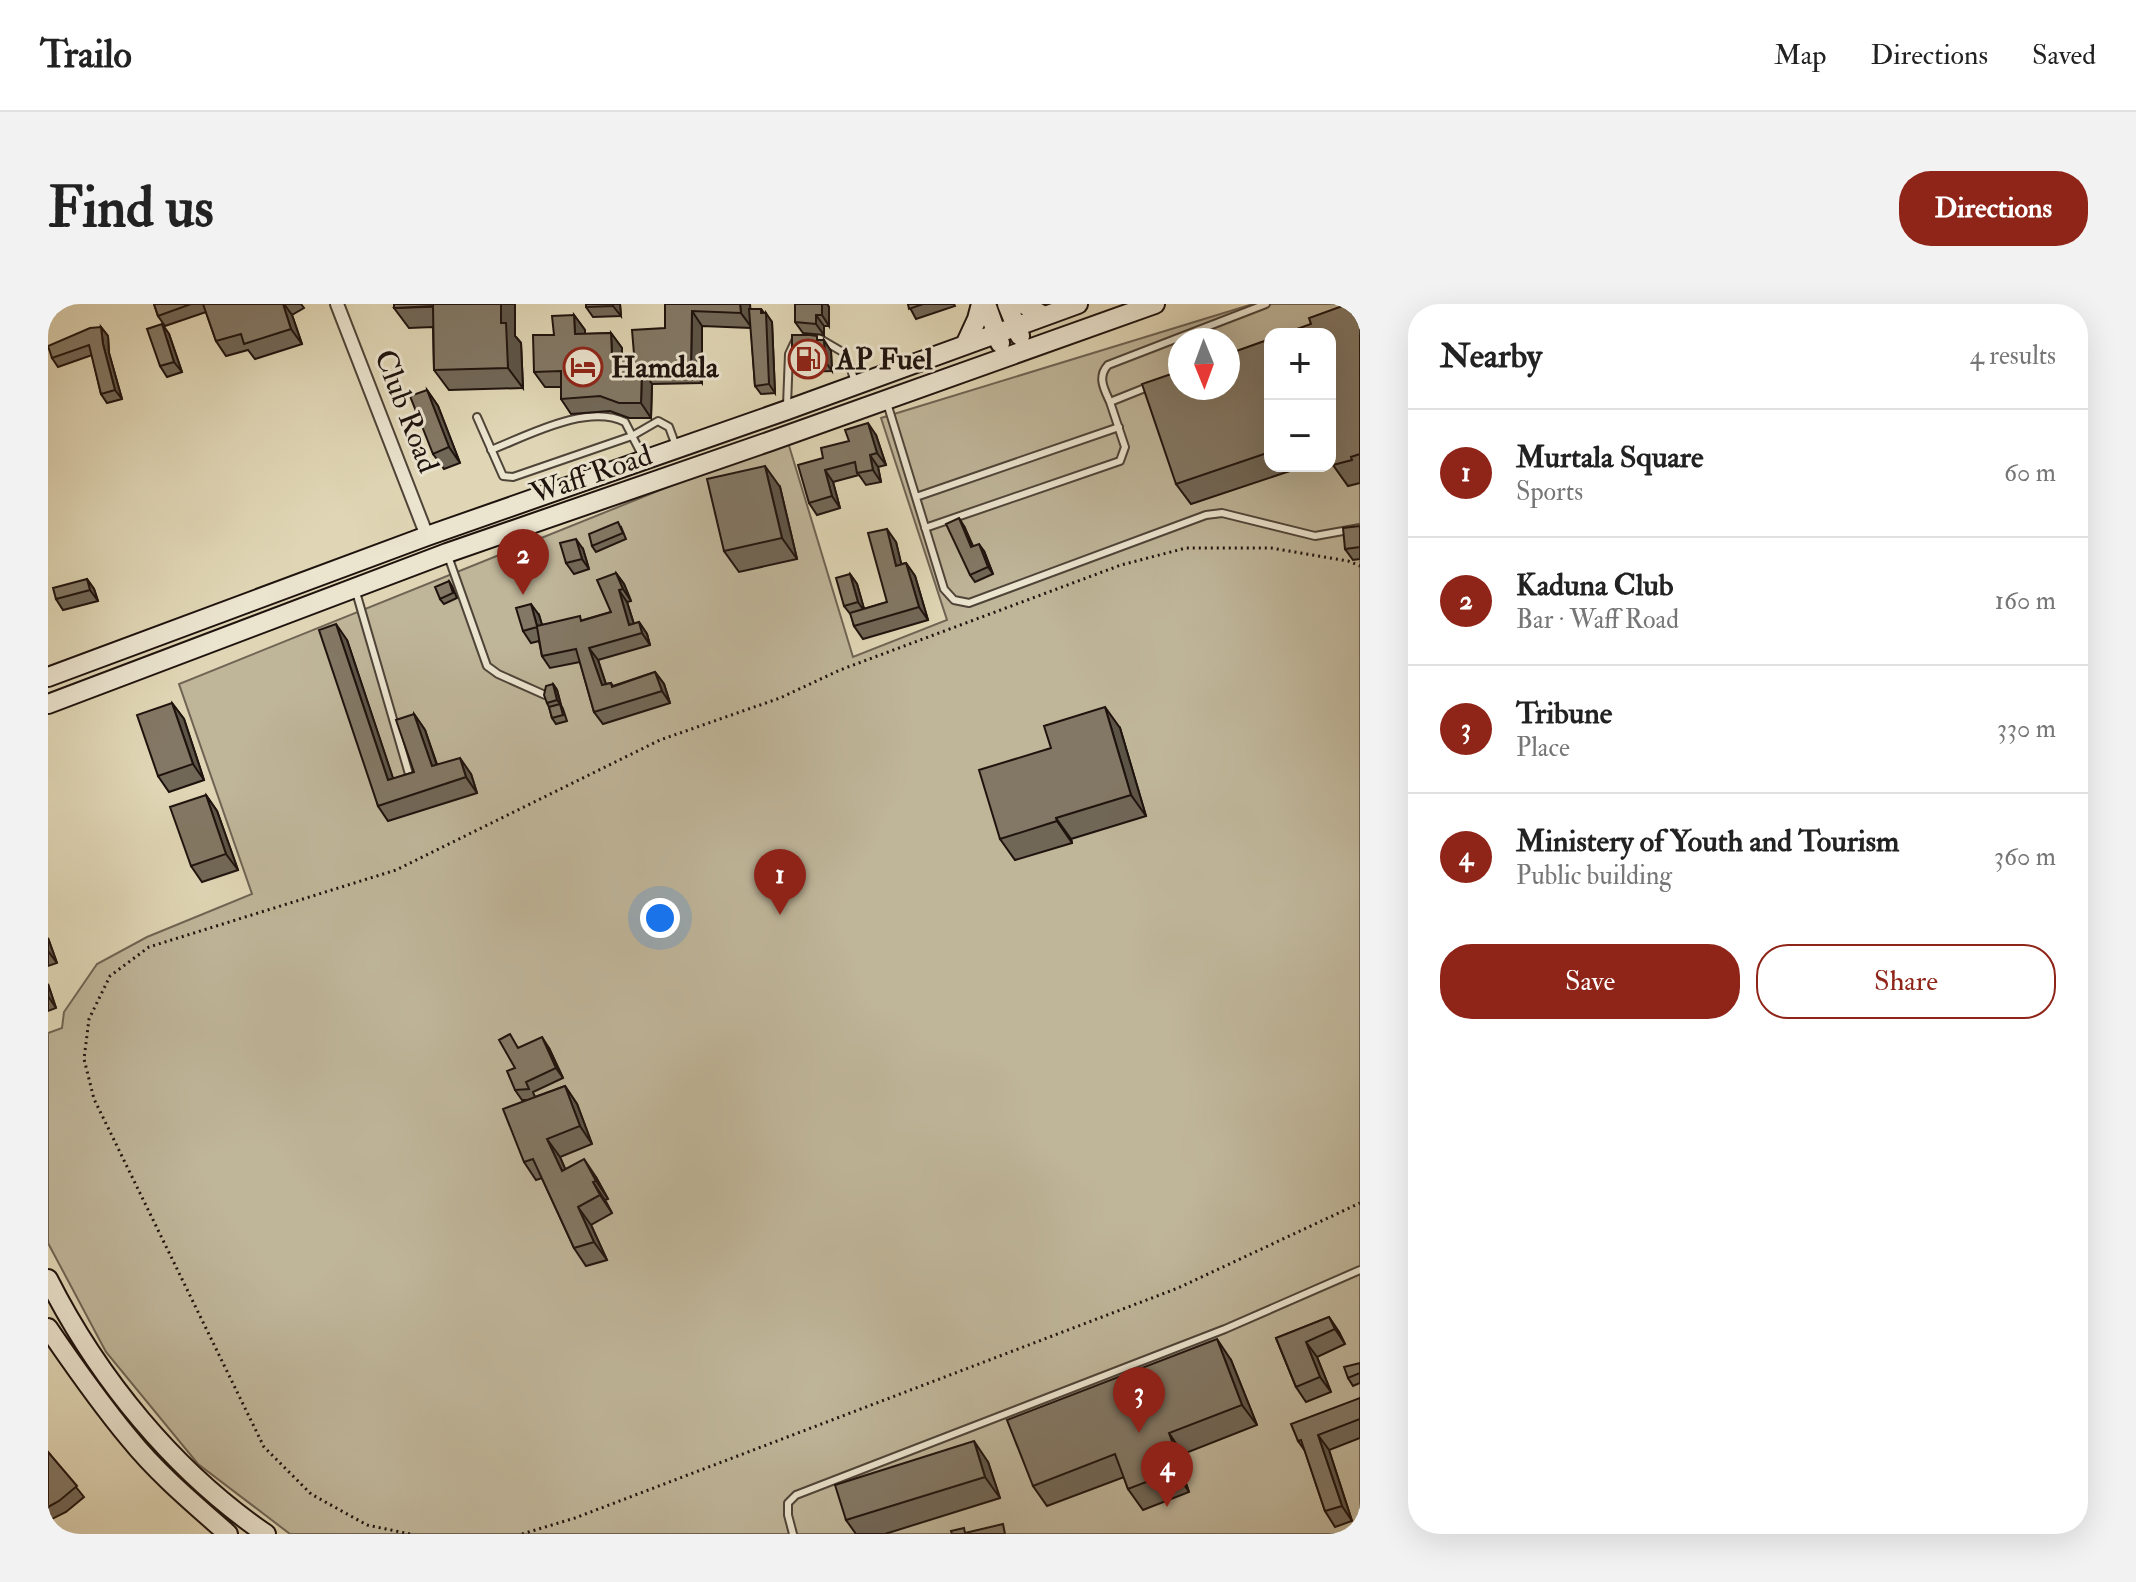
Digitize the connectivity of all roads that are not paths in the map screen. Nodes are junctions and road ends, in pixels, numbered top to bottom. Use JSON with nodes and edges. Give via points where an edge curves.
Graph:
{"nodes":[{"id":1,"x":337,"y":304,"type":"edge"},
{"id":2,"x":984,"y":304,"type":"edge"},
{"id":3,"x":1007,"y":304,"type":"edge"},
{"id":4,"x":1023,"y":304,"type":"edge"},
{"id":5,"x":1078,"y":304,"type":"edge"},
{"id":6,"x":1155,"y":304,"type":"edge"},
{"id":7,"x":1266,"y":304,"type":"edge"},
{"id":8,"x":1044,"y":316,"type":"junction"},
{"id":9,"x":1016,"y":327,"type":"junction"},
{"id":10,"x":997,"y":334,"type":"junction"},
{"id":11,"x":965,"y":345,"type":"junction"},
{"id":12,"x":1025,"y":350,"type":"junction"},
{"id":13,"x":1004,"y":357,"type":"junction"},
{"id":14,"x":1165,"y":381,"type":"edge"},
{"id":15,"x":856,"y":385,"type":"junction"},
{"id":16,"x":886,"y":399,"type":"junction"},
{"id":17,"x":1110,"y":402,"type":"junction"},
{"id":18,"x":787,"y":410,"type":"junction"},
{"id":19,"x":477,"y":417,"type":"dead end"},
{"id":20,"x":1119,"y":427,"type":"junction"},
{"id":21,"x":632,"y":436,"type":"junction"},
{"id":22,"x":677,"y":449,"type":"junction"},
{"id":23,"x":491,"y":450,"type":"junction"},
{"id":24,"x":645,"y":461,"type":"junction"},
{"id":25,"x":916,"y":497,"type":"junction"},
{"id":26,"x":925,"y":528,"type":"junction"},
{"id":27,"x":1360,"y":528,"type":"edge"},
{"id":28,"x":427,"y":536,"type":"junction"},
{"id":29,"x":447,"y":553,"type":"junction"},
{"id":30,"x":355,"y":589,"type":"junction"},
{"id":31,"x":48,"y":677,"type":"edge"},
{"id":32,"x":545,"y":695,"type":"edge"},
{"id":33,"x":48,"y":704,"type":"edge"},
{"id":34,"x":411,"y":781,"type":"edge"},
{"id":35,"x":1360,"y":1270,"type":"edge"},
{"id":36,"x":48,"y":1279,"type":"edge"},
{"id":37,"x":48,"y":1328,"type":"edge"},
{"id":38,"x":228,"y":1534,"type":"edge"},
{"id":39,"x":266,"y":1534,"type":"edge"},
{"id":40,"x":793,"y":1534,"type":"edge"}],
"edges":[{"from":1,"to":28,"type":"street","name":"Club Road"},
{"from":2,"to":10,"type":"street"},
{"from":2,"to":11,"type":"street"},
{"from":3,"to":9,"type":"street"},
{"from":4,"to":8,"type":"street"},
{"from":5,"to":8,"type":"street","name":"Waff Road"},
{"from":6,"to":12,"type":"street","name":"Waff Road"},
{"from":7,"to":17,"type":"lane","via":[[1108,365],[1101,378]]},
{"from":8,"to":9,"type":"street","name":"Waff Road"},
{"from":9,"to":10,"type":"street","name":"Waff Road"},
{"from":9,"to":12,"type":"street"},
{"from":10,"to":11,"type":"street","name":"Waff Road"},
{"from":10,"to":13,"type":"street"},
{"from":11,"to":15,"type":"street","name":"Waff Road"},
{"from":12,"to":13,"type":"street","name":"Waff Road"},
{"from":13,"to":16,"type":"street","name":"Waff Road"},
{"from":14,"to":17,"type":"lane"},
{"from":15,"to":18,"type":"street","name":"Waff Road"},
{"from":15,"to":18,"type":"lane","via":[[846,354],[817,337],[794,339]]},
{"from":16,"to":25,"type":"lane"},
{"from":16,"to":29,"type":"street","name":"Waff Road"},
{"from":17,"to":20,"type":"lane"},
{"from":18,"to":22,"type":"street","name":"Waff Road"},
{"from":19,"to":23,"type":"lane"},
{"from":20,"to":25,"type":"lane"},
{"from":20,"to":26,"type":"lane","via":[[1125,447],[1120,461]]},
{"from":21,"to":22,"type":"lane","via":[[663,422]]},
{"from":21,"to":23,"type":"lane","via":[[621,420],[573,419]]},
{"from":21,"to":23,"type":"lane","via":[[513,477],[503,476]]},
{"from":21,"to":24,"type":"lane"},
{"from":22,"to":24,"type":"street","name":"Waff Road"},
{"from":24,"to":28,"type":"street","name":"Waff Road"},
{"from":25,"to":26,"type":"lane"},
{"from":26,"to":27,"type":"lane","via":[[944,589],[954,600],[969,603],[1206,515],[1222,513],[1315,536]]},
{"from":28,"to":31,"type":"street","name":"Waff Road"},
{"from":29,"to":30,"type":"street","name":"Waff Road"},
{"from":29,"to":32,"type":"lane","via":[[487,666]]},
{"from":30,"to":33,"type":"street","name":"Waff Road"},
{"from":30,"to":34,"type":"lane"},
{"from":35,"to":40,"type":"lane","via":[[1225,1329],[796,1495],[788,1503]]},
{"from":36,"to":39,"type":"street","via":[[102,1371],[145,1423],[190,1472]]},
{"from":37,"to":38,"type":"street","via":[[131,1440]]}]}
